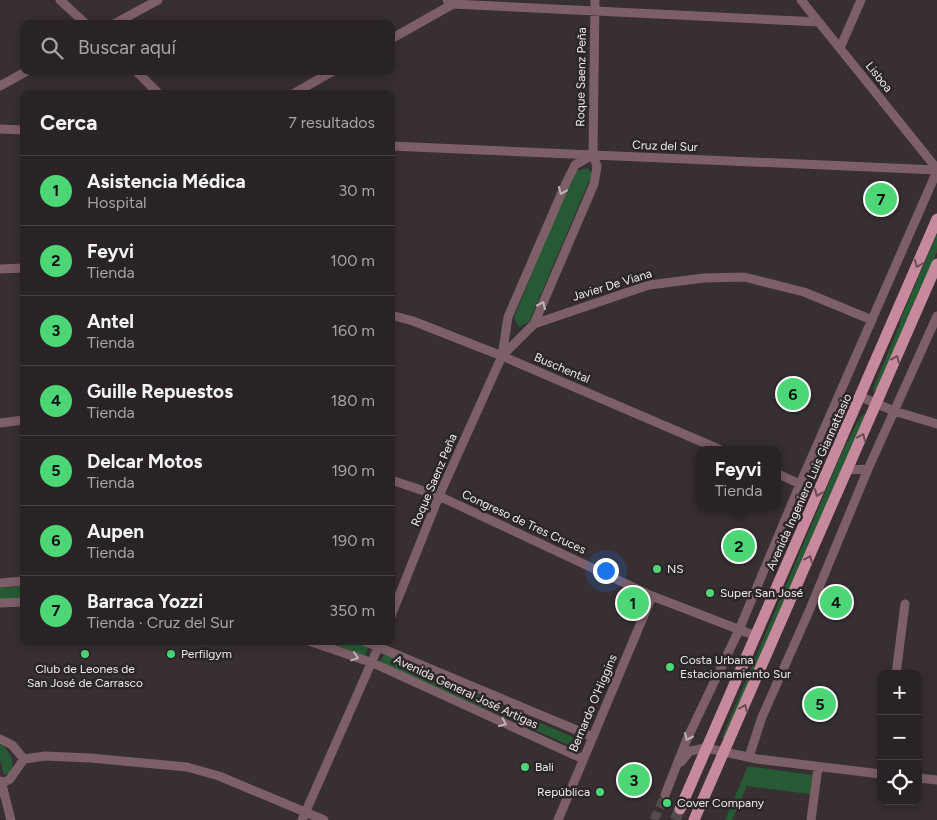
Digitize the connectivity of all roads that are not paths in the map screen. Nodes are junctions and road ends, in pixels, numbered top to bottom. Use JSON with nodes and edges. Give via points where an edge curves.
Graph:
{"nodes":[{"id":1,"x":60,"y":0,"type":"edge"},
{"id":2,"x":158,"y":0,"type":"edge"},
{"id":3,"x":595,"y":0,"type":"edge"},
{"id":4,"x":801,"y":0,"type":"edge"},
{"id":5,"x":861,"y":0,"type":"edge"},
{"id":6,"x":450,"y":2,"type":"edge"},
{"id":7,"x":594,"y":12,"type":"junction"},
{"id":8,"x":82,"y":20,"type":"edge"},
{"id":9,"x":121,"y":20,"type":"edge"},
{"id":10,"x":819,"y":22,"type":"junction"},
{"id":11,"x":395,"y":36,"type":"edge"},
{"id":12,"x":840,"y":48,"type":"junction"},
{"id":13,"x":20,"y":75,"type":"edge"},
{"id":14,"x":140,"y":75,"type":"edge"},
{"id":15,"x":326,"y":75,"type":"edge"},
{"id":16,"x":0,"y":86,"type":"edge"},
{"id":17,"x":155,"y":90,"type":"edge"},
{"id":18,"x":300,"y":90,"type":"edge"},
{"id":19,"x":0,"y":129,"type":"edge"},
{"id":20,"x":20,"y":130,"type":"edge"},
{"id":21,"x":395,"y":146,"type":"edge"},
{"id":22,"x":592,"y":155,"type":"junction"},
{"id":23,"x":937,"y":170,"type":"edge"},
{"id":24,"x":937,"y":219,"type":"edge"},
{"id":25,"x":937,"y":264,"type":"edge"},
{"id":26,"x":20,"y":268,"type":"edge"},
{"id":27,"x":0,"y":269,"type":"edge"},
{"id":28,"x":395,"y":316,"type":"edge"},
{"id":29,"x":937,"y":316,"type":"edge"},
{"id":30,"x":872,"y":320,"type":"junction"},
{"id":31,"x":534,"y":324,"type":"junction"},
{"id":32,"x":502,"y":356,"type":"junction"},
{"id":33,"x":861,"y":397,"type":"junction"},
{"id":34,"x":876,"y":404,"type":"junction"},
{"id":35,"x":894,"y":411,"type":"junction"},
{"id":36,"x":20,"y":420,"type":"edge"},
{"id":37,"x":0,"y":423,"type":"edge"},
{"id":38,"x":937,"y":424,"type":"edge"},
{"id":39,"x":712,"y":446,"type":"edge"},
{"id":40,"x":868,"y":469,"type":"junction"},
{"id":41,"x":847,"y":470,"type":"junction"},
{"id":42,"x":781,"y":475,"type":"edge"},
{"id":43,"x":395,"y":481,"type":"edge"},
{"id":44,"x":800,"y":484,"type":"junction"},
{"id":45,"x":439,"y":496,"type":"junction"},
{"id":46,"x":20,"y":581,"type":"edge"},
{"id":47,"x":0,"y":583,"type":"edge"},
{"id":48,"x":652,"y":596,"type":"junction"},
{"id":49,"x":20,"y":602,"type":"edge"},
{"id":50,"x":0,"y":603,"type":"edge"},
{"id":51,"x":905,"y":604,"type":"dead end"},
{"id":52,"x":395,"y":606,"type":"edge"},
{"id":53,"x":739,"y":630,"type":"junction"},
{"id":54,"x":756,"y":636,"type":"junction"},
{"id":55,"x":321,"y":645,"type":"edge"},
{"id":56,"x":380,"y":645,"type":"edge"},
{"id":57,"x":382,"y":645,"type":"edge"},
{"id":58,"x":373,"y":663,"type":"junction"},
{"id":59,"x":897,"y":670,"type":"edge"},
{"id":60,"x":593,"y":737,"type":"junction"},
{"id":61,"x":0,"y":739,"type":"edge"},
{"id":62,"x":706,"y":748,"type":"junction"},
{"id":63,"x":724,"y":753,"type":"junction"},
{"id":64,"x":749,"y":757,"type":"junction"},
{"id":65,"x":24,"y":759,"type":"junction"},
{"id":66,"x":583,"y":759,"type":"junction"},
{"id":67,"x":818,"y":767,"type":"junction"},
{"id":68,"x":877,"y":774,"type":"edge"},
{"id":69,"x":671,"y":777,"type":"junction"},
{"id":70,"x":922,"y":778,"type":"edge"},
{"id":71,"x":937,"y":780,"type":"edge"},
{"id":72,"x":1,"y":781,"type":"edge"},
{"id":73,"x":664,"y":795,"type":"tunnel mouth"},
{"id":74,"x":680,"y":809,"type":"tunnel mouth"},
{"id":75,"x":304,"y":816,"type":"edge"},
{"id":76,"x":11,"y":820,"type":"edge"},
{"id":77,"x":324,"y":820,"type":"edge"},
{"id":78,"x":558,"y":820,"type":"edge"},
{"id":79,"x":694,"y":820,"type":"edge"},
{"id":80,"x":811,"y":820,"type":"edge"}],
"edges":[{"from":1,"to":8,"type":"street"},
{"from":2,"to":9,"type":"street"},
{"from":3,"to":7,"type":"street","name":"Roque Saenz Peña"},
{"from":4,"to":10,"type":"street","name":"Lisboa"},
{"from":5,"to":12,"type":"street"},
{"from":6,"to":7,"type":"street"},
{"from":6,"to":11,"type":"street"},
{"from":7,"to":10,"type":"street"},
{"from":7,"to":22,"type":"street","name":"Roque Saenz Peña"},
{"from":10,"to":12,"type":"street","name":"Lisboa"},
{"from":12,"to":23,"type":"street","name":"Lisboa"},
{"from":13,"to":16,"type":"street"},
{"from":14,"to":17,"type":"street"},
{"from":15,"to":18,"type":"street"},
{"from":19,"to":20,"type":"street"},
{"from":21,"to":22,"type":"street","name":"Cruz del Sur"},
{"from":22,"to":23,"type":"street","name":"Cruz del Sur"},
{"from":31,"to":22,"type":"street","name":"Roque Saenz Peña","one_way":true,"via":[[594,184],[597,166]]},
{"from":22,"to":32,"type":"street","name":"Roque Saenz Peña","one_way":true,"via":[[575,165],[566,183],[508,317]]},
{"from":23,"to":30,"type":"street","name":"Avenida Ingeniero Luis Giannattasio"},
{"from":24,"to":33,"type":"main road","name":"Avenida Ingeniero Luis Giannattasio","one_way":true},
{"from":34,"to":25,"type":"main road","one_way":true},
{"from":26,"to":27,"type":"street"},
{"from":28,"to":32,"type":"street","name":"Buschental"},
{"from":29,"to":35,"type":"street"},
{"from":30,"to":31,"type":"street","name":"Javier De Viana","via":[[804,292],[734,277],[649,285]]},
{"from":30,"to":44,"type":"street","name":"Avenida Ingeniero Luis Giannattasio"},
{"from":31,"to":32,"type":"street","name":"Roque Saenz Peña"},
{"from":32,"to":39,"type":"street","name":"Buschental"},
{"from":32,"to":45,"type":"street","name":"Roque Saenz Peña"},
{"from":33,"to":34,"type":"street"},
{"from":33,"to":54,"type":"main road","name":"Avenida Ingeniero Luis Giannattasio","one_way":true},
{"from":34,"to":35,"type":"street"},
{"from":41,"to":34,"type":"main road","one_way":true},
{"from":35,"to":38,"type":"street"},
{"from":35,"to":40,"type":"street"},
{"from":36,"to":37,"type":"street"},
{"from":40,"to":41,"type":"street"},
{"from":40,"to":64,"type":"street","via":[[762,717]]},
{"from":63,"to":41,"type":"main road","one_way":true},
{"from":42,"to":44,"type":"street"},
{"from":43,"to":45,"type":"street","name":"Congreso de Tres Cruces"},
{"from":44,"to":53,"type":"street","name":"Avenida Ingeniero Luis Giannattasio"},
{"from":45,"to":48,"type":"street","name":"Congreso de Tres Cruces"},
{"from":45,"to":52,"type":"street","name":"Roque Saenz Peña"},
{"from":46,"to":47,"type":"street"},
{"from":48,"to":53,"type":"street","name":"Congreso de Tres Cruces"},
{"from":48,"to":60,"type":"street","name":"Bernardo O'Higgins"},
{"from":49,"to":50,"type":"street"},
{"from":51,"to":59,"type":"street"},
{"from":53,"to":54,"type":"street","name":"Congreso de Tres Cruces"},
{"from":53,"to":69,"type":"street","name":"Avenida Ingeniero Luis Giannattasio","one_way":true},
{"from":54,"to":62,"type":"main road","name":"Avenida Ingeniero Luis Giannattasio"},
{"from":55,"to":58,"type":"street","name":"Avenida General José Artigas","one_way":true},
{"from":56,"to":58,"type":"street"},
{"from":57,"to":60,"type":"street","name":"Avenida General José Artigas"},
{"from":58,"to":66,"type":"street","name":"Avenida General José Artigas","one_way":true},
{"from":58,"to":75,"type":"street"},
{"from":60,"to":66,"type":"street","name":"Bernardo O'Higgins"},
{"from":61,"to":65,"type":"street"},
{"from":62,"to":63,"type":"street"},
{"from":62,"to":69,"type":"street","via":[[690,751]]},
{"from":62,"to":74,"type":"main road","name":"Avenida Ingeniero Luis Giannattasio"},
{"from":63,"to":64,"type":"street"},
{"from":63,"to":79,"type":"main road"},
{"from":64,"to":67,"type":"street"},
{"from":65,"to":72,"type":"street","via":[[10,779]]},
{"from":65,"to":75,"type":"street","via":[[45,756],[90,758],[187,767],[219,776]]},
{"from":66,"to":78,"type":"street","name":"Bernardo O'Higgins"},
{"from":67,"to":68,"type":"street"},
{"from":67,"to":80,"type":"street"},
{"from":69,"to":73,"type":"street","name":"Avenida Ingeniero Luis Giannattasio"},
{"from":70,"to":71,"type":"street"},
{"from":72,"to":76,"type":"street"},
{"from":75,"to":77,"type":"street"}]}
